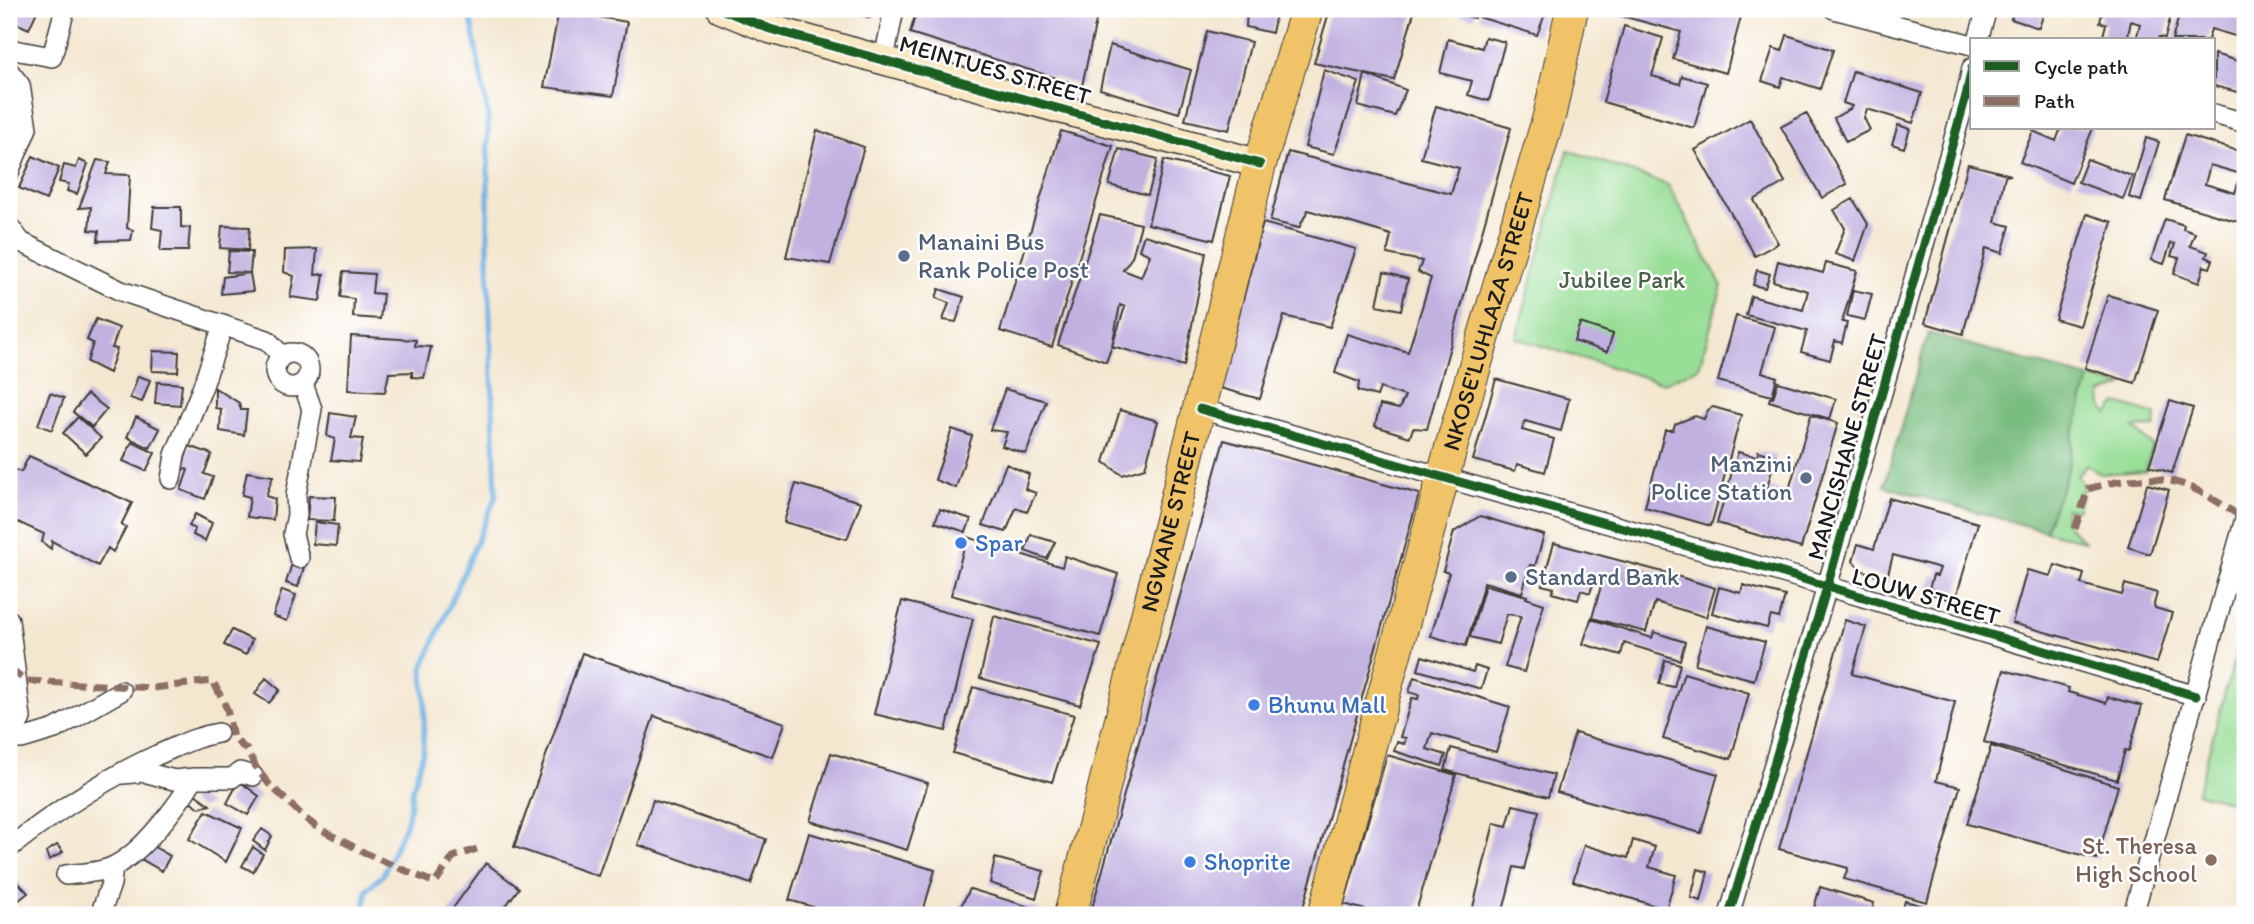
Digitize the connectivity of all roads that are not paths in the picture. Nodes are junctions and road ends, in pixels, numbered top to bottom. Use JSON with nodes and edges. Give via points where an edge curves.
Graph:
{"nodes":[{"id":1,"x":65,"y":9,"type":"edge"},
{"id":2,"x":721,"y":9,"type":"edge"},
{"id":3,"x":894,"y":9,"type":"edge"},
{"id":4,"x":1307,"y":9,"type":"edge"},
{"id":5,"x":1572,"y":9,"type":"edge"},
{"id":6,"x":1835,"y":9,"type":"edge"},
{"id":7,"x":1987,"y":9,"type":"edge"},
{"id":8,"x":1979,"y":38,"type":"edge"},
{"id":9,"x":1970,"y":44,"type":"edge"},
{"id":10,"x":9,"y":49,"type":"edge"},
{"id":11,"x":884,"y":59,"type":"junction"},
{"id":12,"x":9,"y":71,"type":"edge"},
{"id":13,"x":1970,"y":76,"type":"edge"},
{"id":14,"x":2216,"y":115,"type":"edge"},
{"id":15,"x":2245,"y":123,"type":"edge"},
{"id":16,"x":1260,"y":164,"type":"junction"},
{"id":17,"x":9,"y":172,"type":"edge"},
{"id":18,"x":9,"y":226,"type":"edge"},
{"id":19,"x":223,"y":325,"type":"junction"},
{"id":20,"x":1200,"y":409,"type":"junction"},
{"id":21,"x":1443,"y":477,"type":"junction"},
{"id":22,"x":171,"y":479,"type":"dead end"},
{"id":23,"x":2245,"y":519,"type":"edge"},
{"id":24,"x":299,"y":558,"type":"dead end"},
{"id":25,"x":1827,"y":587,"type":"junction"},
{"id":26,"x":9,"y":620,"type":"edge"},
{"id":27,"x":121,"y":691,"type":"dead end"},
{"id":28,"x":2196,"y":696,"type":"junction"},
{"id":29,"x":218,"y":733,"type":"dead end"},
{"id":30,"x":10,"y":740,"type":"edge"},
{"id":31,"x":253,"y":776,"type":"dead end"},
{"id":32,"x":112,"y":778,"type":"junction"},
{"id":33,"x":194,"y":778,"type":"junction"},
{"id":34,"x":9,"y":848,"type":"edge"},
{"id":35,"x":113,"y":867,"type":"junction"},
{"id":36,"x":66,"y":874,"type":"dead end"},
{"id":37,"x":100,"y":915,"type":"edge"},
{"id":38,"x":1070,"y":915,"type":"edge"},
{"id":39,"x":1324,"y":915,"type":"edge"},
{"id":40,"x":1729,"y":915,"type":"edge"},
{"id":41,"x":2133,"y":915,"type":"edge"}],
"edges":[{"from":1,"to":10,"type":"street","via":[[52,57]]},
{"from":2,"to":11,"type":"street","name":"MEINTUES STREET","via":[[770,29]]},
{"from":3,"to":11,"type":"street"},
{"from":4,"to":16,"type":"main road","name":"NGWANE STREET"},
{"from":5,"to":21,"type":"main road","name":"NKOSE'LUHLAZA STREET","via":[[1550,113]]},
{"from":6,"to":9,"type":"street"},
{"from":7,"to":8,"type":"street"},
{"from":11,"to":16,"type":"street","name":"MEINTUES STREET"},
{"from":12,"to":17,"type":"street","via":[[20,85],[27,128]]},
{"from":13,"to":25,"type":"street","name":"MANCISHANE STREET"},
{"from":14,"to":15,"type":"street"},
{"from":16,"to":20,"type":"main road","name":"NGWANE STREET"},
{"from":18,"to":19,"type":"street","via":[[20,242],[121,291]]},
{"from":19,"to":22,"type":"street"},
{"from":19,"to":24,"type":"street","via":[[267,340],[282,356],[276,363],[278,381],[285,387],[303,384],[312,409],[296,495],[293,534]]},
{"from":20,"to":21,"type":"street","name":"LOUW STREET"},
{"from":20,"to":38,"type":"main road","name":"NGWANE STREET"},
{"from":21,"to":25,"type":"street","name":"LOUW STREET"},
{"from":21,"to":39,"type":"main road","name":"NKOSE'LUHLAZA STREET"},
{"from":23,"to":28,"type":"street"},
{"from":25,"to":28,"type":"street","name":"LOUW STREET"},
{"from":25,"to":40,"type":"street","name":"MANCISHANE STREET"},
{"from":26,"to":30,"type":"street","via":[[20,718]]},
{"from":27,"to":30,"type":"street","via":[[55,729]]},
{"from":28,"to":41,"type":"street"},
{"from":29,"to":32,"type":"street","via":[[194,737]]},
{"from":31,"to":33,"type":"street","via":[[240,772],[232,778]]},
{"from":32,"to":33,"type":"street","via":[[136,771],[174,780]]},
{"from":32,"to":34,"type":"street","via":[[54,813]]},
{"from":33,"to":35,"type":"street","via":[[159,827]]},
{"from":35,"to":36,"type":"street"},
{"from":35,"to":37,"type":"street"}]}
